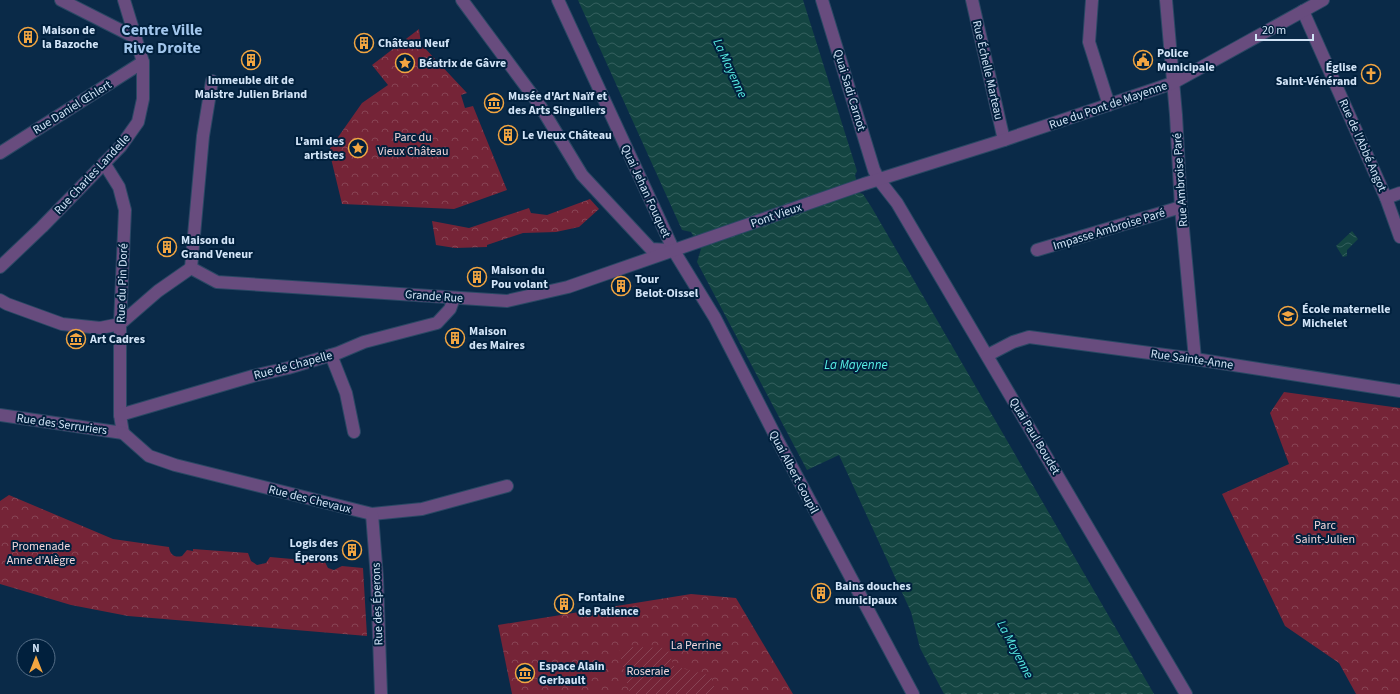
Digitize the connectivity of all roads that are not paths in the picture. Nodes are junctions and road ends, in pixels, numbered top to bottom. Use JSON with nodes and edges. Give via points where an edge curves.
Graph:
{"nodes":[{"id":1,"x":61,"y":0,"type":"edge"},
{"id":2,"x":124,"y":0,"type":"edge"},
{"id":3,"x":462,"y":0,"type":"edge"},
{"id":4,"x":558,"y":0,"type":"edge"},
{"id":5,"x":822,"y":0,"type":"edge"},
{"id":6,"x":972,"y":0,"type":"edge"},
{"id":7,"x":1092,"y":0,"type":"edge"},
{"id":8,"x":1166,"y":0,"type":"edge"},
{"id":9,"x":1323,"y":0,"type":"edge"},
{"id":10,"x":1303,"y":11,"type":"junction"},
{"id":11,"x":136,"y":38,"type":"junction"},
{"id":12,"x":144,"y":62,"type":"junction"},
{"id":13,"x":212,"y":81,"type":"dead end"},
{"id":14,"x":1173,"y":83,"type":"junction"},
{"id":15,"x":1109,"y":105,"type":"junction"},
{"id":16,"x":1004,"y":140,"type":"junction"},
{"id":17,"x":0,"y":153,"type":"edge"},
{"id":18,"x":104,"y":163,"type":"junction"},
{"id":19,"x":879,"y":180,"type":"junction"},
{"id":20,"x":1400,"y":193,"type":"edge"},
{"id":21,"x":1386,"y":198,"type":"junction"},
{"id":22,"x":1181,"y":207,"type":"junction"},
{"id":23,"x":1400,"y":237,"type":"edge"},
{"id":24,"x":1037,"y":250,"type":"dead end"},
{"id":25,"x":674,"y":251,"type":"junction"},
{"id":26,"x":0,"y":267,"type":"edge"},
{"id":27,"x":191,"y":268,"type":"junction"},
{"id":28,"x":454,"y":298,"type":"junction"},
{"id":29,"x":0,"y":300,"type":"edge"},
{"id":30,"x":120,"y":324,"type":"junction"},
{"id":31,"x":331,"y":355,"type":"junction"},
{"id":32,"x":988,"y":355,"type":"junction"},
{"id":33,"x":1195,"y":359,"type":"junction"},
{"id":34,"x":1400,"y":391,"type":"edge"},
{"id":35,"x":0,"y":415,"type":"edge"},
{"id":36,"x":120,"y":415,"type":"junction"},
{"id":37,"x":354,"y":432,"type":"dead end"},
{"id":38,"x":123,"y":433,"type":"junction"},
{"id":39,"x":507,"y":486,"type":"dead end"},
{"id":40,"x":372,"y":514,"type":"junction"},
{"id":41,"x":381,"y":694,"type":"edge"},
{"id":42,"x":913,"y":694,"type":"edge"},
{"id":43,"x":1186,"y":694,"type":"edge"}],
"edges":[{"from":1,"to":11,"type":"street"},
{"from":2,"to":11,"type":"street","name":"Rue Charles Landelle"},
{"from":3,"to":25,"type":"street","via":[[540,104],[582,175],[651,250]]},
{"from":4,"to":25,"type":"street","name":"Quai Jehan Fouquet"},
{"from":5,"to":19,"type":"street","name":"Quai Sadi Carnot"},
{"from":6,"to":16,"type":"street","name":"Rue Échelle Marteau"},
{"from":7,"to":15,"type":"street","via":[[1089,42]]},
{"from":8,"to":14,"type":"street","name":"Rue Ambroise Paré"},
{"from":9,"to":10,"type":"street","name":"Rue du Pont de Mayenne"},
{"from":10,"to":14,"type":"street","name":"Rue du Pont de Mayenne"},
{"from":10,"to":21,"type":"street","name":"Rue de l'Abbé Angot"},
{"from":11,"to":12,"type":"street","name":"Rue Charles Landelle"},
{"from":12,"to":17,"type":"street","name":"Rue Daniel Œhlert"},
{"from":12,"to":18,"type":"street","name":"Rue Charles Landelle","via":[[144,99],[138,122],[130,136]]},
{"from":13,"to":27,"type":"street","via":[[203,136]]},
{"from":14,"to":15,"type":"street","name":"Rue du Pont de Mayenne"},
{"from":14,"to":22,"type":"street","name":"Rue Ambroise Paré"},
{"from":15,"to":16,"type":"street","name":"Rue du Pont de Mayenne"},
{"from":16,"to":19,"type":"street","name":"Rue du Pont de Mayenne"},
{"from":18,"to":26,"type":"street","name":"Rue Charles Landelle"},
{"from":18,"to":30,"type":"street","name":"Rue du Pin Doré","via":[[119,188],[125,210]]},
{"from":19,"to":25,"type":"street","name":"Pont Vieux"},
{"from":19,"to":32,"type":"street","name":"Quai Paul Boudet","via":[[897,203]]},
{"from":20,"to":21,"type":"street"},
{"from":21,"to":23,"type":"street","name":"Rue de l'Abbé Angot"},
{"from":22,"to":24,"type":"street","name":"Impasse Ambroise Paré"},
{"from":22,"to":33,"type":"street","name":"Rue Ambroise Paré"},
{"from":25,"to":28,"type":"street","name":"Grande Rue","via":[[568,287],[507,301]]},
{"from":25,"to":42,"type":"street","name":"Quai Albert Goupil","via":[[715,318],[778,442]]},
{"from":27,"to":28,"type":"street","name":"Grande Rue","via":[[217,282]]},
{"from":27,"to":30,"type":"street","via":[[158,291]]},
{"from":28,"to":31,"type":"street","name":"Rue de Chapelle","via":[[450,309],[437,322],[364,342]]},
{"from":29,"to":30,"type":"street","via":[[62,324],[100,328]]},
{"from":30,"to":36,"type":"street","name":"Rue du Pin Doré"},
{"from":31,"to":36,"type":"street","name":"Rue de Chapelle"},
{"from":31,"to":37,"type":"street","via":[[346,393]]},
{"from":32,"to":33,"type":"street","name":"Rue Sainte-Anne","via":[[1029,337]]},
{"from":32,"to":43,"type":"street","name":"Quai Paul Boudet"},
{"from":33,"to":34,"type":"street","name":"Rue Sainte-Anne"},
{"from":35,"to":38,"type":"street","name":"Rue des Serruriers"},
{"from":36,"to":38,"type":"street","name":"Rue du Pin Doré"},
{"from":38,"to":40,"type":"street","name":"Rue des Chevaux","via":[[149,456],[175,465]]},
{"from":39,"to":40,"type":"street","name":"Rue des Chevaux","via":[[422,509]]},
{"from":40,"to":41,"type":"street","name":"Rue des Éperons"}]}
